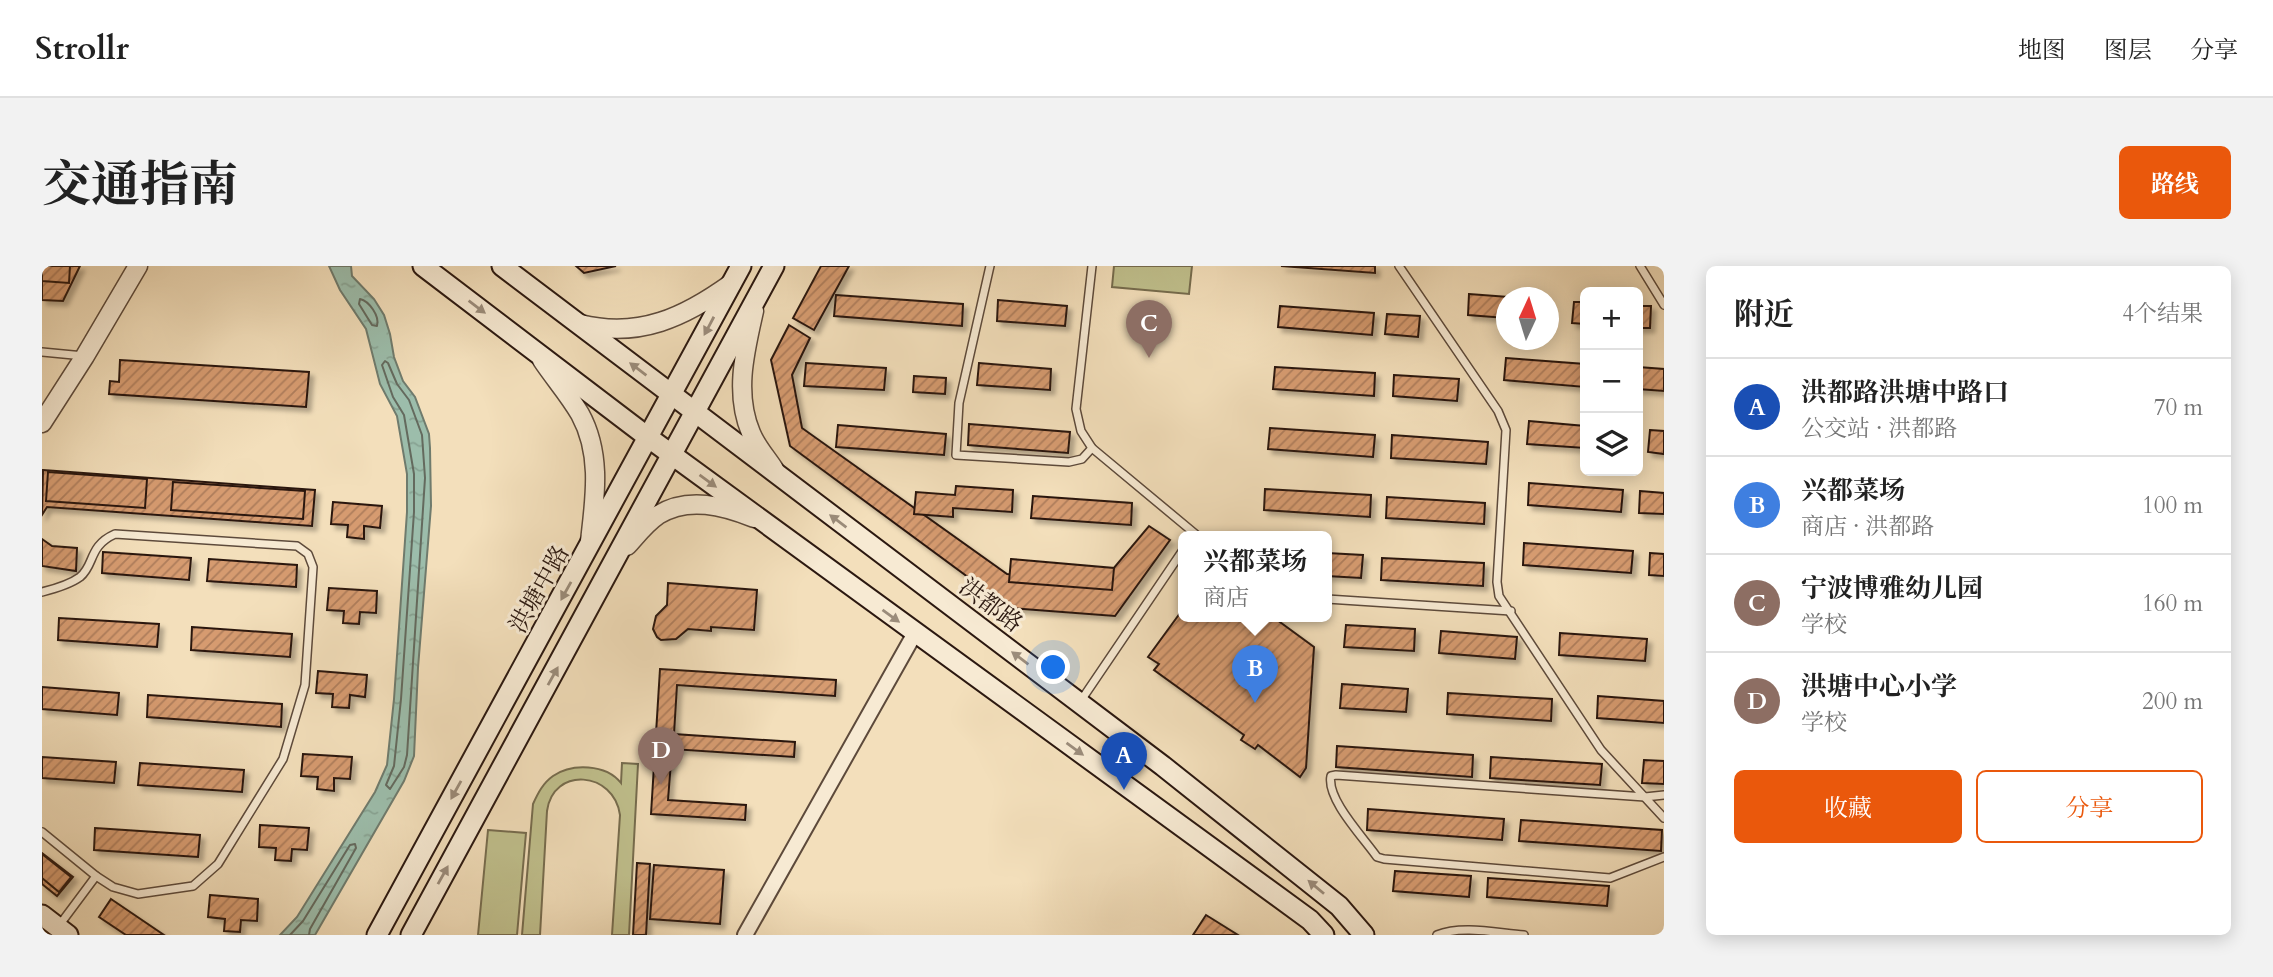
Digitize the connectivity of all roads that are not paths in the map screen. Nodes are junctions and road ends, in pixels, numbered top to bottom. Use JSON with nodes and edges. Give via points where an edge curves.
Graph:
{"nodes":[{"id":1,"x":138,"y":266,"type":"edge"},
{"id":2,"x":423,"y":266,"type":"edge"},
{"id":3,"x":502,"y":266,"type":"edge"},
{"id":4,"x":774,"y":266,"type":"edge"},
{"id":5,"x":990,"y":266,"type":"edge"},
{"id":6,"x":1092,"y":266,"type":"edge"},
{"id":7,"x":1399,"y":266,"type":"edge"},
{"id":8,"x":1640,"y":266,"type":"edge"},
{"id":9,"x":737,"y":274,"type":"edge"},
{"id":10,"x":756,"y":301,"type":"junction"},
{"id":11,"x":1664,"y":305,"type":"edge"},
{"id":12,"x":579,"y":324,"type":"junction"},
{"id":13,"x":42,"y":352,"type":"edge"},
{"id":14,"x":536,"y":352,"type":"junction"},
{"id":15,"x":85,"y":356,"type":"junction"},
{"id":16,"x":673,"y":395,"type":"junction"},
{"id":17,"x":696,"y":413,"type":"junction"},
{"id":18,"x":42,"y":423,"type":"edge"},
{"id":19,"x":649,"y":438,"type":"junction"},
{"id":20,"x":1092,"y":448,"type":"junction"},
{"id":21,"x":673,"y":456,"type":"junction"},
{"id":22,"x":778,"y":475,"type":"junction"},
{"id":23,"x":762,"y":521,"type":"junction"},
{"id":24,"x":1189,"y":531,"type":"edge"},
{"id":25,"x":589,"y":548,"type":"junction"},
{"id":26,"x":1178,"y":557,"type":"edge"},
{"id":27,"x":616,"y":559,"type":"junction"},
{"id":28,"x":42,"y":592,"type":"edge"},
{"id":29,"x":1332,"y":599,"type":"edge"},
{"id":30,"x":1511,"y":611,"type":"junction"},
{"id":31,"x":915,"y":633,"type":"junction"},
{"id":32,"x":1080,"y":703,"type":"junction"},
{"id":33,"x":1664,"y":795,"type":"edge"},
{"id":34,"x":1644,"y":797,"type":"junction"},
{"id":35,"x":1664,"y":818,"type":"edge"},
{"id":36,"x":42,"y":832,"type":"edge"},
{"id":37,"x":1664,"y":857,"type":"edge"},
{"id":38,"x":96,"y":876,"type":"junction"},
{"id":39,"x":42,"y":915,"type":"edge"},
{"id":40,"x":63,"y":931,"type":"edge"},
{"id":41,"x":377,"y":935,"type":"edge"},
{"id":42,"x":411,"y":935,"type":"edge"},
{"id":43,"x":745,"y":935,"type":"edge"},
{"id":44,"x":1324,"y":935,"type":"edge"},
{"id":45,"x":1364,"y":935,"type":"edge"},
{"id":46,"x":1437,"y":935,"type":"edge"},
{"id":47,"x":1524,"y":935,"type":"edge"}],
"edges":[{"from":1,"to":15,"type":"street"},
{"from":2,"to":14,"type":"main road","one_way":true},
{"from":3,"to":12,"type":"main road","name":"洪都路"},
{"from":4,"to":10,"type":"main road"},
{"from":5,"to":20,"type":"lane","via":[[959,403],[956,455],[1069,462]]},
{"from":6,"to":20,"type":"lane","via":[[1076,409],[1081,431]]},
{"from":7,"to":30,"type":"lane","via":[[1498,411],[1506,430],[1497,582],[1499,596]]},
{"from":8,"to":11,"type":"lane"},
{"from":9,"to":12,"type":"street","via":[[703,304],[648,326],[622,330]]},
{"from":9,"to":16,"type":"main road","name":"洪塘中路","one_way":true},
{"from":10,"to":17,"type":"main road"},
{"from":10,"to":22,"type":"street","via":[[741,389],[751,435]]},
{"from":16,"to":12,"type":"main road","name":"洪都路","one_way":true},
{"from":13,"to":15,"type":"lane"},
{"from":14,"to":19,"type":"main road"},
{"from":14,"to":25,"type":"street","via":[[580,414],[592,442],[596,470]]},
{"from":15,"to":18,"type":"street"},
{"from":16,"to":17,"type":"main road","name":"洪都路"},
{"from":16,"to":19,"type":"main road","name":"洪塘中路"},
{"from":17,"to":21,"type":"main road"},
{"from":17,"to":22,"type":"main road","name":"洪都路"},
{"from":19,"to":21,"type":"main road"},
{"from":19,"to":25,"type":"main road","name":"洪塘中路"},
{"from":20,"to":24,"type":"lane"},
{"from":21,"to":23,"type":"main road","one_way":true},
{"from":21,"to":27,"type":"main road"},
{"from":32,"to":22,"type":"main road","name":"洪都路","one_way":true},
{"from":23,"to":27,"type":"street","via":[[716,505],[681,507],[660,513]]},
{"from":23,"to":31,"type":"main road","one_way":true},
{"from":25,"to":41,"type":"main road","name":"洪塘中路","one_way":true},
{"from":26,"to":32,"type":"lane"},
{"from":42,"to":27,"type":"main road","one_way":true},
{"from":28,"to":38,"type":"lane","via":[[81,576],[93,552],[115,534],[297,547],[308,554],[313,567],[305,685],[284,759],[218,864],[192,886],[138,894]]},
{"from":29,"to":30,"type":"lane"},
{"from":30,"to":34,"type":"lane","via":[[1601,750]]},
{"from":31,"to":43,"type":"street"},
{"from":31,"to":44,"type":"main road","one_way":true,"via":[[1310,920]]},
{"from":45,"to":32,"type":"main road","name":"洪都路","one_way":true,"via":[[1339,906],[1287,862]]},
{"from":33,"to":34,"type":"lane"},
{"from":34,"to":35,"type":"lane"},
{"from":34,"to":37,"type":"lane","via":[[1336,775],[1331,776],[1329,785],[1377,857],[1384,859],[1610,878]]},
{"from":36,"to":38,"type":"lane"},
{"from":38,"to":40,"type":"lane"},
{"from":39,"to":40,"type":"main road"},
{"from":46,"to":47,"type":"lane"}]}
